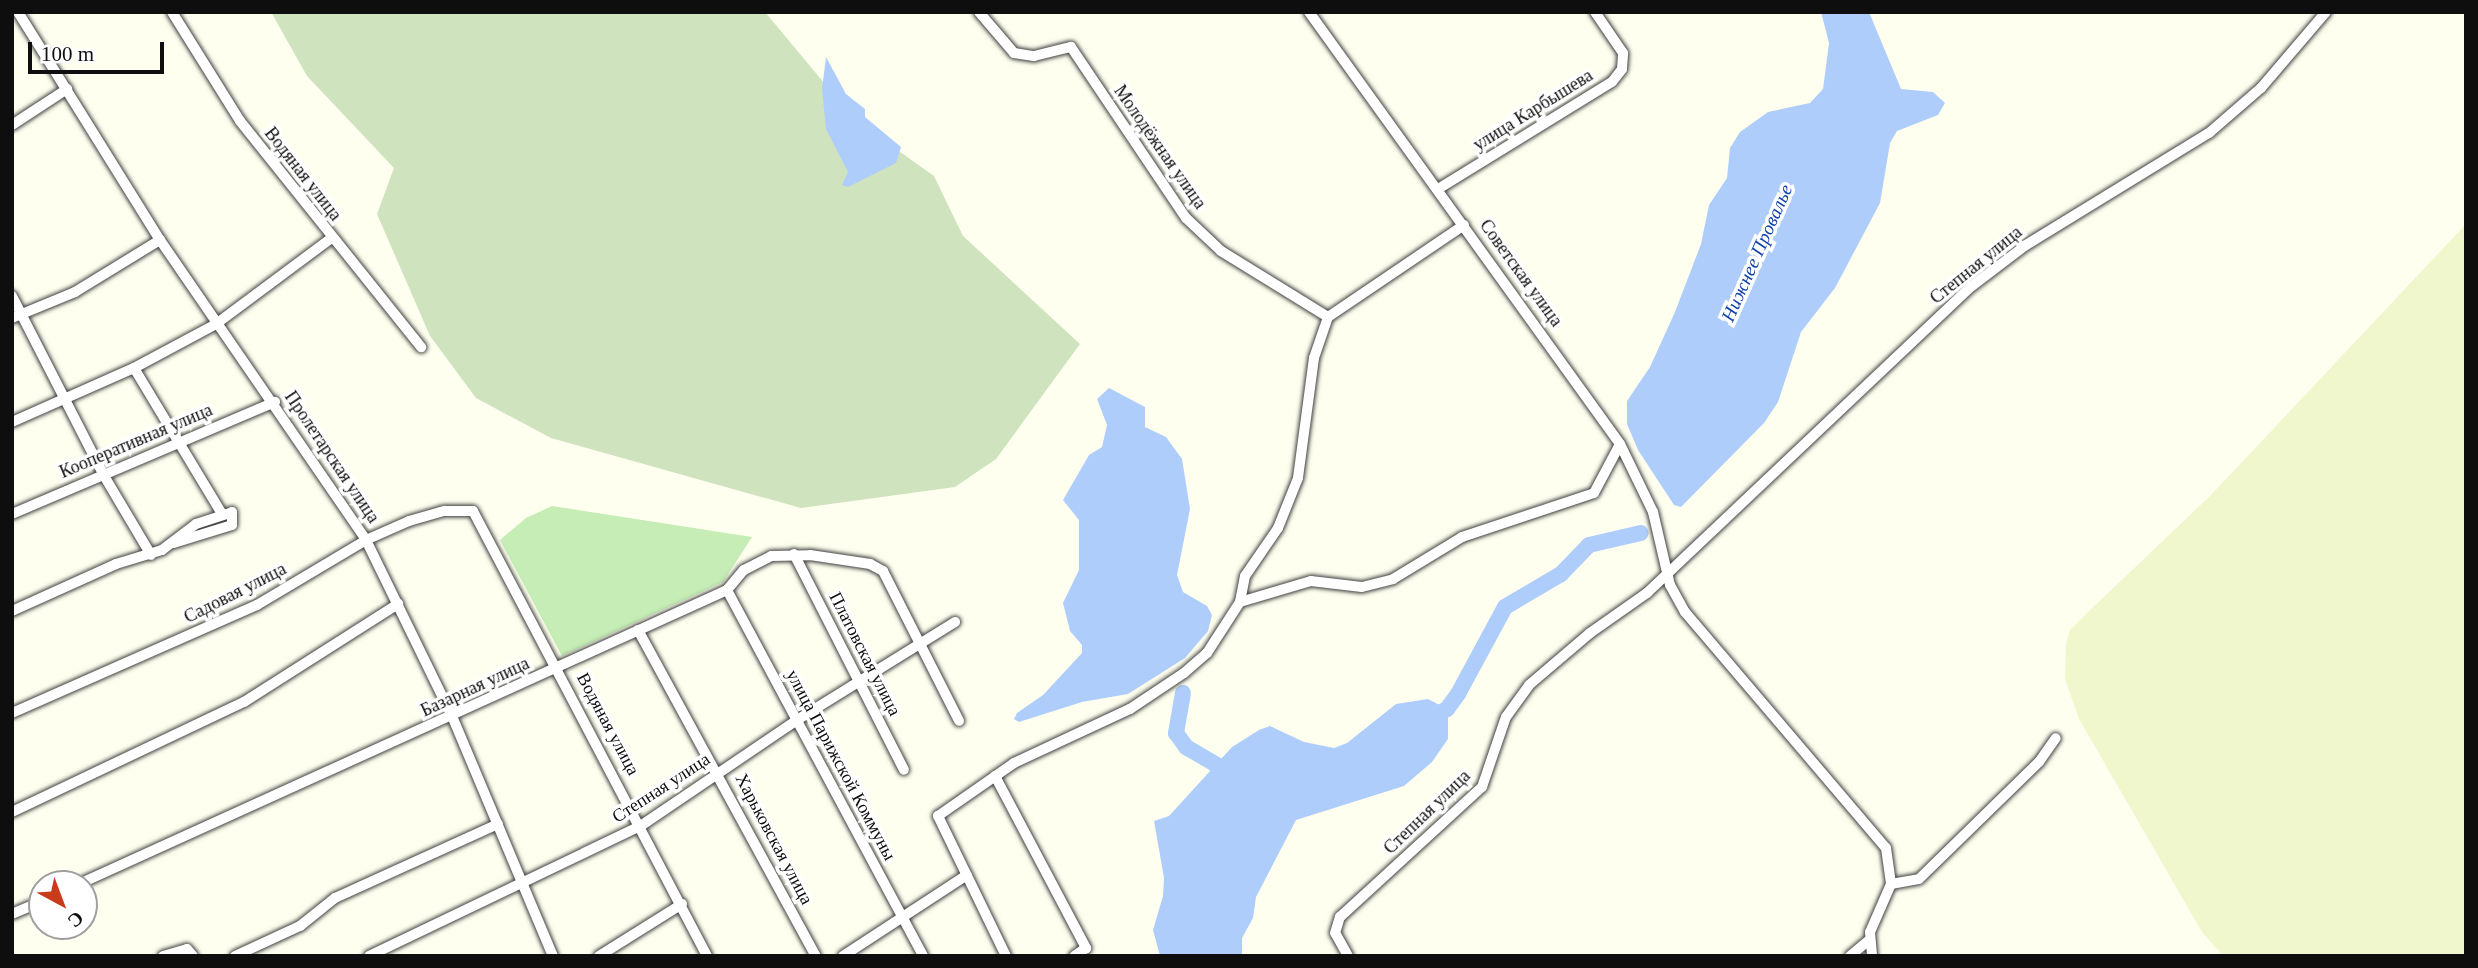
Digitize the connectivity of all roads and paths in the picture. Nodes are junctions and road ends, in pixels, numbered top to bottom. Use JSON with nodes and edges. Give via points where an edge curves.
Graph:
{"nodes":[{"id":1,"x":18,"y":12,"type":"edge"},
{"id":2,"x":172,"y":12,"type":"edge"},
{"id":3,"x":979,"y":12,"type":"edge"},
{"id":4,"x":1308,"y":12,"type":"edge"},
{"id":5,"x":1595,"y":12,"type":"edge"},
{"id":6,"x":2326,"y":12,"type":"edge"},
{"id":7,"x":67,"y":89,"type":"junction"},
{"id":8,"x":12,"y":125,"type":"edge"},
{"id":9,"x":1438,"y":189,"type":"junction"},
{"id":10,"x":1464,"y":225,"type":"junction"},
{"id":11,"x":330,"y":239,"type":"junction"},
{"id":12,"x":160,"y":240,"type":"junction"},
{"id":13,"x":12,"y":296,"type":"edge"},
{"id":14,"x":17,"y":316,"type":"edge"},
{"id":15,"x":1328,"y":317,"type":"junction"},
{"id":16,"x":216,"y":324,"type":"junction"},
{"id":17,"x":421,"y":347,"type":"dead end"},
{"id":18,"x":134,"y":368,"type":"junction"},
{"id":19,"x":63,"y":397,"type":"junction"},
{"id":20,"x":275,"y":402,"type":"junction"},
{"id":21,"x":12,"y":422,"type":"edge"},
{"id":22,"x":179,"y":441,"type":"junction"},
{"id":23,"x":1620,"y":444,"type":"junction"},
{"id":24,"x":103,"y":474,"type":"junction"},
{"id":25,"x":473,"y":511,"type":"joint"},
{"id":26,"x":221,"y":512,"type":"junction"},
{"id":27,"x":12,"y":514,"type":"edge"},
{"id":28,"x":366,"y":540,"type":"junction"},
{"id":29,"x":174,"y":543,"type":"junction"},
{"id":30,"x":794,"y":554,"type":"junction"},
{"id":31,"x":151,"y":555,"type":"junction"},
{"id":32,"x":1667,"y":574,"type":"junction"},
{"id":33,"x":727,"y":590,"type":"junction"},
{"id":34,"x":1240,"y":603,"type":"junction"},
{"id":35,"x":398,"y":604,"type":"junction"},
{"id":36,"x":12,"y":611,"type":"edge"},
{"id":37,"x":955,"y":622,"type":"dead end"},
{"id":38,"x":638,"y":630,"type":"junction"},
{"id":39,"x":920,"y":645,"type":"junction"},
{"id":40,"x":558,"y":668,"type":"junction"},
{"id":41,"x":861,"y":680,"type":"junction"},
{"id":42,"x":12,"y":713,"type":"edge"},
{"id":43,"x":452,"y":716,"type":"junction"},
{"id":44,"x":797,"y":720,"type":"junction"},
{"id":45,"x":959,"y":722,"type":"dead end"},
{"id":46,"x":2056,"y":738,"type":"dead end"},
{"id":47,"x":719,"y":771,"type":"junction"},
{"id":48,"x":904,"y":771,"type":"dead end"},
{"id":49,"x":995,"y":776,"type":"junction"},
{"id":50,"x":12,"y":813,"type":"edge"},
{"id":51,"x":498,"y":824,"type":"junction"},
{"id":52,"x":642,"y":825,"type":"junction"},
{"id":53,"x":98,"y":875,"type":"edge"},
{"id":54,"x":967,"y":875,"type":"junction"},
{"id":55,"x":1891,"y":884,"type":"junction"},
{"id":56,"x":523,"y":885,"type":"junction"},
{"id":57,"x":682,"y":904,"type":"junction"},
{"id":58,"x":901,"y":915,"type":"junction"},
{"id":59,"x":1868,"y":941,"type":"junction"},
{"id":60,"x":163,"y":956,"type":"edge"},
{"id":61,"x":193,"y":956,"type":"edge"},
{"id":62,"x":235,"y":956,"type":"edge"},
{"id":63,"x":369,"y":956,"type":"edge"},
{"id":64,"x":553,"y":956,"type":"edge"},
{"id":65,"x":599,"y":956,"type":"edge"},
{"id":66,"x":707,"y":956,"type":"edge"},
{"id":67,"x":816,"y":956,"type":"edge"},
{"id":68,"x":844,"y":956,"type":"edge"},
{"id":69,"x":923,"y":956,"type":"edge"},
{"id":70,"x":1006,"y":956,"type":"edge"},
{"id":71,"x":1074,"y":956,"type":"edge"},
{"id":72,"x":1348,"y":956,"type":"edge"},
{"id":73,"x":1850,"y":956,"type":"edge"},
{"id":74,"x":1872,"y":956,"type":"edge"}],
"edges":[{"from":1,"to":7,"type":"street","name":"Пролетарская улица"},
{"from":2,"to":11,"type":"street","name":"Водяная улица","via":[[240,121]]},
{"from":3,"to":15,"type":"street","name":"Молодёжная улица","via":[[1014,53],[1034,56],[1071,47],[1194,227],[1221,251]]},
{"from":4,"to":9,"type":"street","name":"Советская улица"},
{"from":5,"to":9,"type":"street","name":"улица Карбышева","via":[[1623,53],[1622,69],[1612,82]]},
{"from":6,"to":32,"type":"street","name":"Степная улица","via":[[2303,45],[2208,133],[2026,245],[1972,286]]},
{"from":7,"to":8,"type":"street"},
{"from":7,"to":12,"type":"street","name":"Пролетарская улица"},
{"from":9,"to":10,"type":"street","name":"Советская улица"},
{"from":10,"to":15,"type":"street"},
{"from":10,"to":23,"type":"street","name":"Советская улица"},
{"from":11,"to":16,"type":"street"},
{"from":11,"to":17,"type":"street","name":"Водяная улица"},
{"from":12,"to":14,"type":"street","via":[[75,292]]},
{"from":12,"to":16,"type":"street","name":"Пролетарская улица"},
{"from":13,"to":14,"type":"street"},
{"from":14,"to":19,"type":"street"},
{"from":15,"to":34,"type":"street","via":[[1314,358],[1298,478],[1278,528],[1245,576]]},
{"from":16,"to":18,"type":"street"},
{"from":16,"to":20,"type":"street","name":"Пролетарская улица"},
{"from":18,"to":19,"type":"street"},
{"from":18,"to":22,"type":"street"},
{"from":19,"to":21,"type":"street"},
{"from":19,"to":24,"type":"street"},
{"from":20,"to":22,"type":"street","name":"Кооперативная улица"},
{"from":20,"to":28,"type":"street","name":"Пролетарская улица"},
{"from":22,"to":24,"type":"street","name":"Кооперативная улица"},
{"from":22,"to":26,"type":"street"},
{"from":23,"to":32,"type":"street","name":"Советская улица","via":[[1653,512]]},
{"from":23,"to":34,"type":"street","via":[[1594,493],[1462,537],[1394,579],[1362,587],[1311,581]]},
{"from":24,"to":27,"type":"street","name":"Кооперативная улица"},
{"from":24,"to":31,"type":"street"},
{"from":25,"to":28,"type":"street","name":"Садовая улица","via":[[445,511]]},
{"from":25,"to":40,"type":"street","name":"Водяная улица"},
{"from":26,"to":29,"type":"street","via":[[196,524]]},
{"from":26,"to":29,"type":"street","via":[[232,512],[232,524]]},
{"from":28,"to":35,"type":"street","name":"Пролетарская улица"},
{"from":28,"to":42,"type":"street","name":"Садовая улица","via":[[257,605]]},
{"from":29,"to":31,"type":"street"},
{"from":30,"to":33,"type":"street","name":"Базарная улица","via":[[754,563]]},
{"from":30,"to":39,"type":"street","name":"Базарная улица","via":[[870,564],[883,571]]},
{"from":30,"to":41,"type":"street","name":"Платовская улица"},
{"from":31,"to":36,"type":"street","via":[[116,564]]},
{"from":32,"to":55,"type":"street","via":[[1685,612],[1878,835],[1890,858]]},
{"from":32,"to":72,"type":"street","name":"Степная улица","via":[[1529,685],[1506,717],[1482,787],[1340,917],[1335,933]]},
{"from":33,"to":38,"type":"street","name":"Базарная улица"},
{"from":33,"to":44,"type":"street","name":"улица Парижской Коммуны"},
{"from":34,"to":49,"type":"street","via":[[1206,653],[1168,685],[1130,709],[1051,744]]},
{"from":35,"to":43,"type":"street","name":"Пролетарская улица"},
{"from":35,"to":50,"type":"street","via":[[244,702]]},
{"from":37,"to":39,"type":"street","name":"Степная улица"},
{"from":38,"to":40,"type":"street","name":"Базарная улица"},
{"from":38,"to":47,"type":"street","name":"Харьковская улица"},
{"from":39,"to":41,"type":"street","name":"Степная улица"},
{"from":39,"to":45,"type":"street"},
{"from":40,"to":43,"type":"street","name":"Базарная улица"},
{"from":40,"to":52,"type":"street","name":"Водяная улица"},
{"from":41,"to":44,"type":"street","name":"Степная улица"},
{"from":41,"to":48,"type":"street","name":"Платовская улица"},
{"from":43,"to":51,"type":"street","name":"Пролетарская улица"},
{"from":43,"to":53,"type":"street","name":"Базарная улица"},
{"from":44,"to":47,"type":"street","name":"Степная улица"},
{"from":44,"to":58,"type":"street","name":"улица Парижской Коммуны"},
{"from":46,"to":55,"type":"street","via":[[2039,762],[1919,879]]},
{"from":47,"to":52,"type":"street","name":"Степная улица"},
{"from":47,"to":67,"type":"street","name":"Харьковская улица"},
{"from":49,"to":54,"type":"street","via":[[938,816]]},
{"from":49,"to":71,"type":"street","via":[[1086,948]]},
{"from":51,"to":56,"type":"street","name":"Пролетарская улица"},
{"from":51,"to":62,"type":"street","via":[[335,898],[300,926]]},
{"from":52,"to":56,"type":"street","name":"Степная улица"},
{"from":52,"to":57,"type":"street","name":"Водяная улица"},
{"from":54,"to":58,"type":"street"},
{"from":54,"to":70,"type":"street"},
{"from":55,"to":59,"type":"street"},
{"from":56,"to":63,"type":"street","name":"Степная улица"},
{"from":56,"to":64,"type":"street","name":"Пролетарская улица"},
{"from":57,"to":65,"type":"street"},
{"from":57,"to":66,"type":"street","name":"Водяная улица"},
{"from":58,"to":68,"type":"street"},
{"from":58,"to":69,"type":"street","name":"улица Парижской Коммуны"},
{"from":59,"to":73,"type":"street"},
{"from":59,"to":74,"type":"street"},
{"from":60,"to":61,"type":"street","via":[[187,949]]}]}
